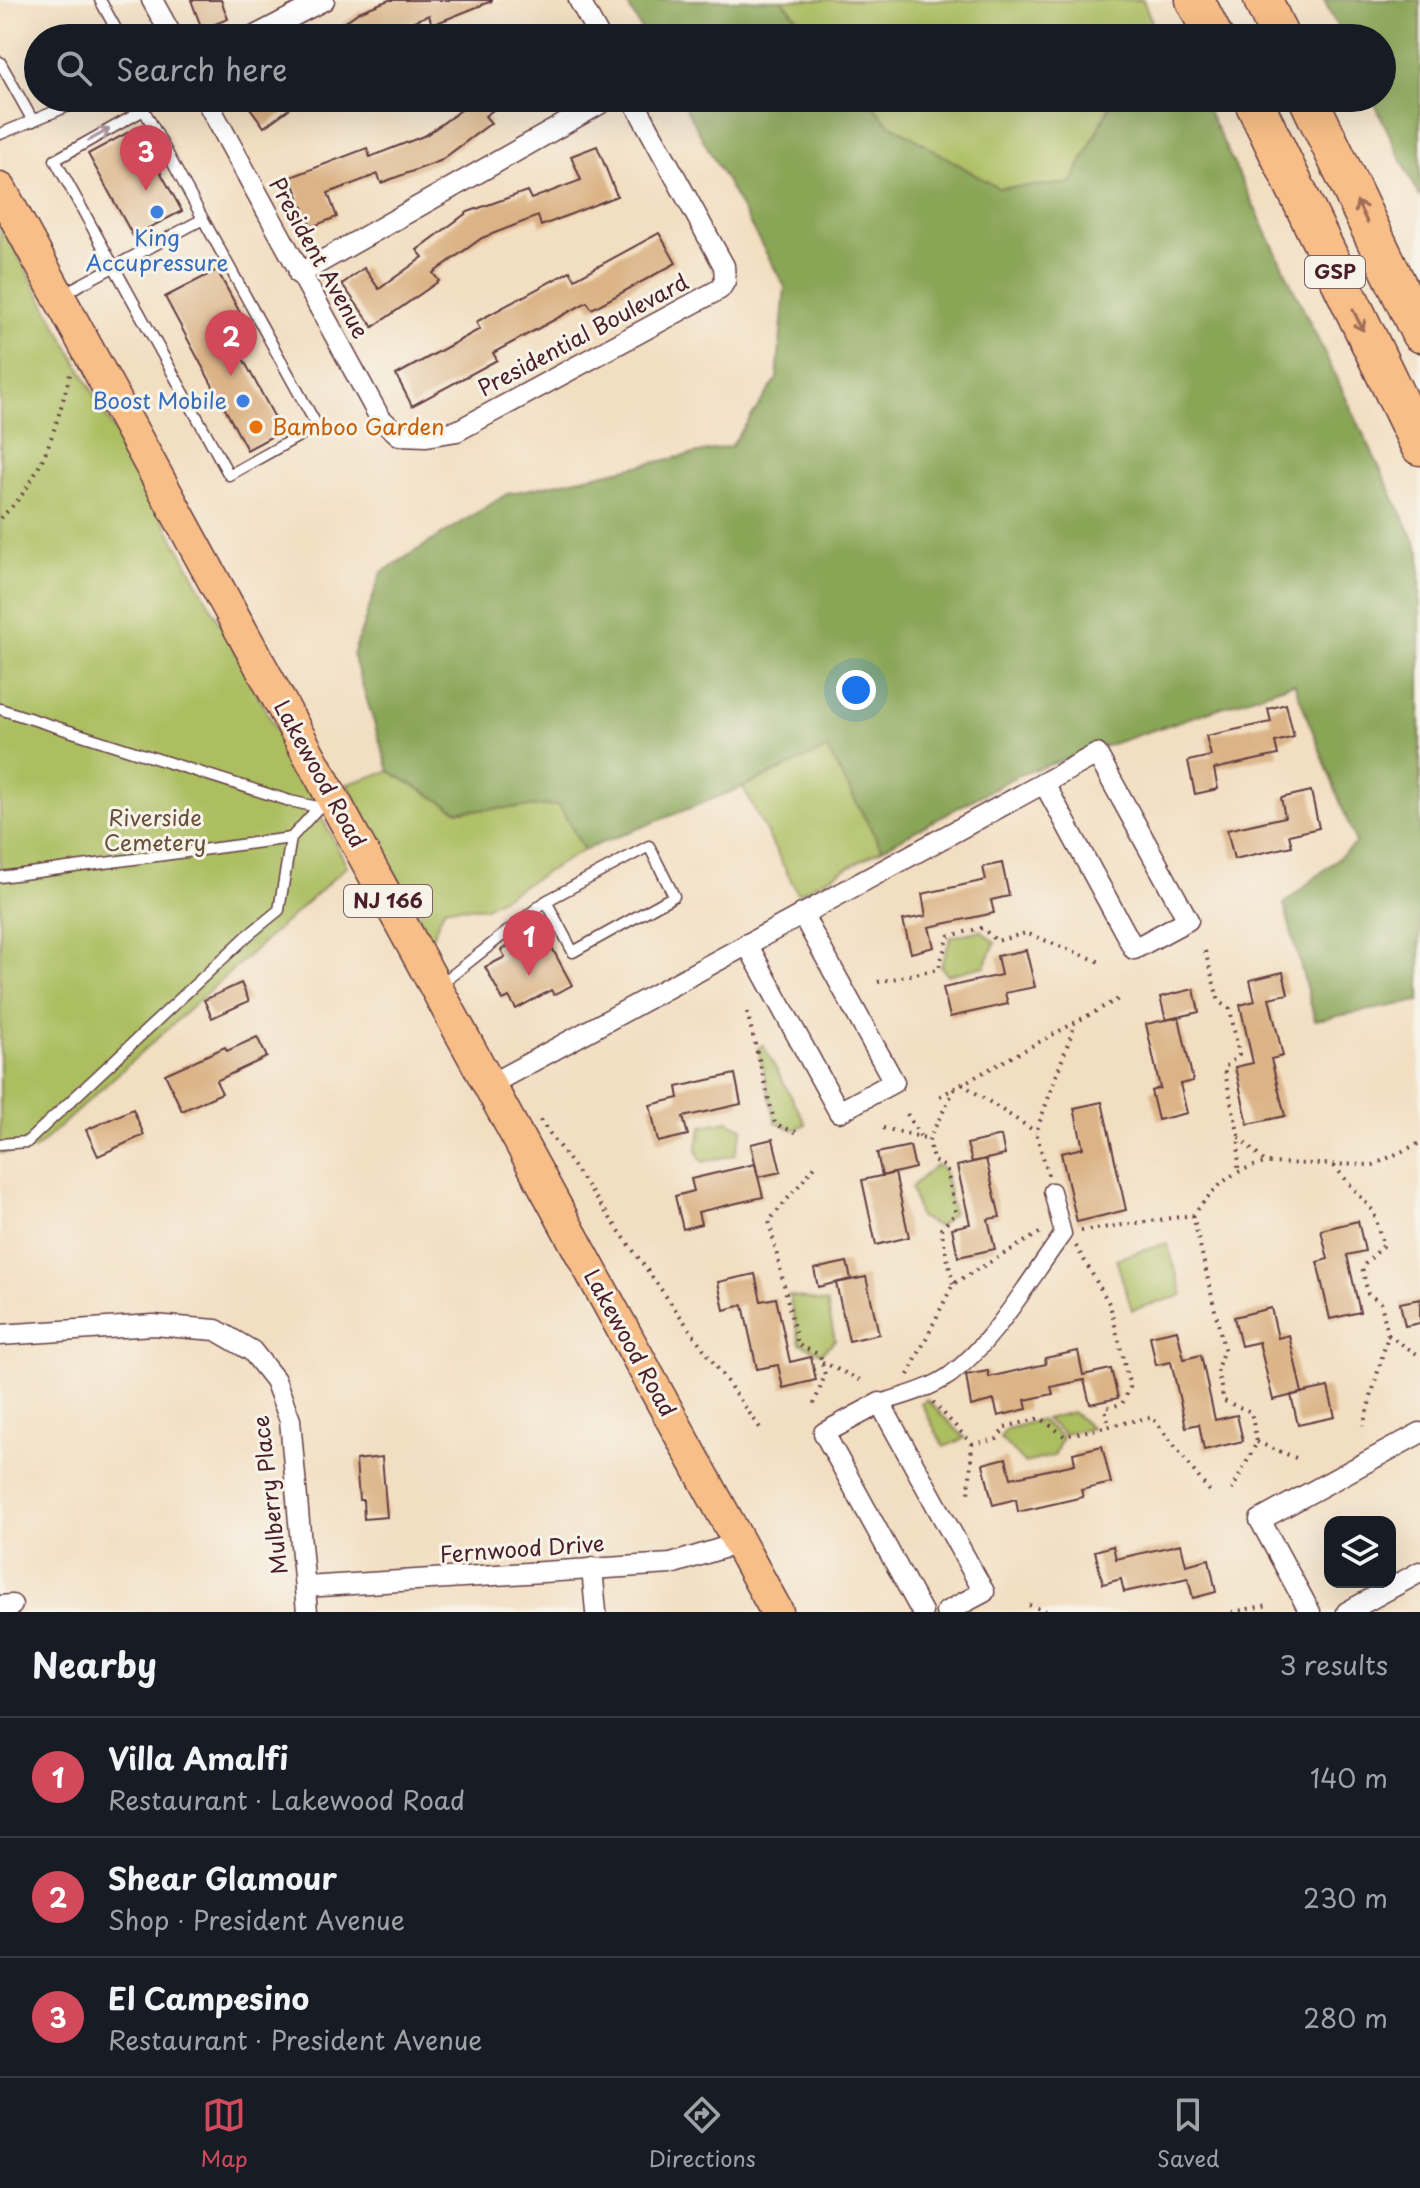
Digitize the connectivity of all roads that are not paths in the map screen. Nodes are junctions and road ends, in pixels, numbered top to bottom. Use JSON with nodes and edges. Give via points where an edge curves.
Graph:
{"nodes":[{"id":1,"x":100,"y":0,"type":"edge"},
{"id":2,"x":152,"y":0,"type":"edge"},
{"id":3,"x":324,"y":0,"type":"edge"},
{"id":4,"x":579,"y":0,"type":"edge"},
{"id":5,"x":1195,"y":0,"type":"edge"},
{"id":6,"x":1207,"y":0,"type":"edge"},
{"id":7,"x":1263,"y":0,"type":"edge"},
{"id":8,"x":113,"y":24,"type":"edge"},
{"id":9,"x":165,"y":24,"type":"edge"},
{"id":10,"x":278,"y":24,"type":"edge"},
{"id":11,"x":592,"y":24,"type":"edge"},
{"id":12,"x":1207,"y":24,"type":"edge"},
{"id":13,"x":1218,"y":24,"type":"edge"},
{"id":14,"x":1274,"y":24,"type":"edge"},
{"id":15,"x":0,"y":62,"type":"edge"},
{"id":16,"x":24,"y":105,"type":"edge"},
{"id":17,"x":28,"y":112,"type":"edge"},
{"id":18,"x":55,"y":112,"type":"edge"},
{"id":19,"x":140,"y":112,"type":"edge"},
{"id":20,"x":145,"y":112,"type":"edge"},
{"id":21,"x":212,"y":112,"type":"edge"},
{"id":22,"x":585,"y":112,"type":"edge"},
{"id":23,"x":640,"y":112,"type":"edge"},
{"id":24,"x":1251,"y":112,"type":"edge"},
{"id":25,"x":1259,"y":112,"type":"edge"},
{"id":26,"x":1315,"y":112,"type":"edge"},
{"id":27,"x":33,"y":121,"type":"junction"},
{"id":28,"x":0,"y":134,"type":"edge"},
{"id":29,"x":0,"y":189,"type":"edge"},
{"id":30,"x":203,"y":219,"type":"junction"},
{"id":31,"x":1321,"y":244,"type":"junction"},
{"id":32,"x":115,"y":267,"type":"junction"},
{"id":33,"x":299,"y":274,"type":"junction"},
{"id":34,"x":60,"y":296,"type":"junction"},
{"id":35,"x":1420,"y":333,"type":"edge"},
{"id":36,"x":399,"y":435,"type":"joint"},
{"id":37,"x":1420,"y":446,"type":"edge"},
{"id":38,"x":0,"y":709,"type":"edge"},
{"id":39,"x":1044,"y":783,"type":"junction"},
{"id":40,"x":327,"y":807,"type":"junction"},
{"id":41,"x":291,"y":838,"type":"junction"},
{"id":42,"x":0,"y":877,"type":"edge"},
{"id":43,"x":546,"y":901,"type":"junction"},
{"id":44,"x":802,"y":914,"type":"junction"},
{"id":45,"x":747,"y":944,"type":"junction"},
{"id":46,"x":436,"y":987,"type":"junction"},
{"id":47,"x":489,"y":1085,"type":"junction"},
{"id":48,"x":0,"y":1144,"type":"edge"},
{"id":49,"x":1052,"y":1191,"type":"road end"},
{"id":50,"x":0,"y":1335,"type":"edge"},
{"id":51,"x":880,"y":1403,"type":"junction"},
{"id":52,"x":1420,"y":1433,"type":"edge"},
{"id":53,"x":739,"y":1543,"type":"junction"},
{"id":54,"x":592,"y":1568,"type":"junction"},
{"id":55,"x":1420,"y":1572,"type":"edge"},
{"id":56,"x":305,"y":1587,"type":"junction"},
{"id":57,"x":307,"y":1612,"type":"edge"},
{"id":58,"x":596,"y":1612,"type":"edge"},
{"id":59,"x":777,"y":1612,"type":"edge"},
{"id":60,"x":922,"y":1612,"type":"edge"},
{"id":61,"x":946,"y":1612,"type":"edge"},
{"id":62,"x":1310,"y":1612,"type":"edge"},
{"id":63,"x":1347,"y":1612,"type":"edge"}],
"edges":[{"from":1,"to":8,"type":"lane"},
{"from":2,"to":9,"type":"street"},
{"from":3,"to":10,"type":"street"},
{"from":4,"to":11,"type":"street"},
{"from":5,"to":12,"type":"highway"},
{"from":6,"to":13,"type":"highway"},
{"from":7,"to":14,"type":"highway"},
{"from":15,"to":16,"type":"lane"},
{"from":17,"to":27,"type":"lane"},
{"from":18,"to":27,"type":"lane"},
{"from":32,"to":19,"type":"lane","one_way":true,"via":[[55,160]]},
{"from":20,"to":30,"type":"lane","one_way":true},
{"from":21,"to":33,"type":"street","name":"President Avenue"},
{"from":22,"to":33,"type":"street"},
{"from":23,"to":36,"type":"street","name":"Presidential Boulevard","via":[[724,266],[720,289],[457,431]]},
{"from":24,"to":31,"type":"highway"},
{"from":25,"to":31,"type":"highway","number":"GSP"},
{"from":35,"to":26,"type":"highway","number":"GSP","one_way":true},
{"from":27,"to":28,"type":"lane"},
{"from":29,"to":34,"type":"main road","name":"Lakewood Road","number":"NJ 166"},
{"from":30,"to":32,"type":"lane"},
{"from":30,"to":32,"type":"lane","via":[[317,426],[229,475]]},
{"from":31,"to":37,"type":"highway","number":"GSP","one_way":true},
{"from":32,"to":34,"type":"lane"},
{"from":33,"to":36,"type":"street","name":"President Avenue","via":[[380,418]]},
{"from":34,"to":40,"type":"main road","name":"Lakewood Road","number":"NJ 166"},
{"from":38,"to":40,"type":"lane"},
{"from":39,"to":39,"type":"street","via":[[1097,754],[1188,920],[1134,949]]},
{"from":39,"to":44,"type":"street"},
{"from":40,"to":41,"type":"lane"},
{"from":40,"to":46,"type":"main road","name":"Lakewood Road","number":"NJ 166"},
{"from":41,"to":42,"type":"lane"},
{"from":41,"to":48,"type":"lane","via":[[279,910],[27,1142]]},
{"from":43,"to":43,"type":"lane","via":[[649,846],[674,896],[573,952]]},
{"from":43,"to":46,"type":"lane"},
{"from":44,"to":45,"type":"street"},
{"from":44,"to":45,"type":"street","via":[[894,1082],[839,1112]]},
{"from":45,"to":47,"type":"street"},
{"from":46,"to":47,"type":"main road","name":"Lakewood Road","number":"NJ 166"},
{"from":47,"to":53,"type":"main road","name":"Lakewood Road","number":"NJ 166"},
{"from":49,"to":51,"type":"street","via":[[1063,1234],[981,1346],[948,1376],[909,1387]]},
{"from":50,"to":56,"type":"street","name":"Mulberry Place","via":[[153,1325],[216,1330],[252,1351],[275,1380],[290,1420]]},
{"from":51,"to":60,"type":"street","via":[[824,1433]]},
{"from":51,"to":61,"type":"street","via":[[984,1592]]},
{"from":52,"to":62,"type":"street","via":[[1260,1520]]},
{"from":53,"to":54,"type":"street","name":"Fernwood Drive","via":[[671,1564]]},
{"from":53,"to":59,"type":"main road","name":"Lakewood Road","number":"NJ 166"},
{"from":54,"to":56,"type":"street","name":"Fernwood Drive"},
{"from":54,"to":58,"type":"street"},
{"from":55,"to":63,"type":"street"},
{"from":56,"to":57,"type":"street","name":"Mulberry Place"}]}
